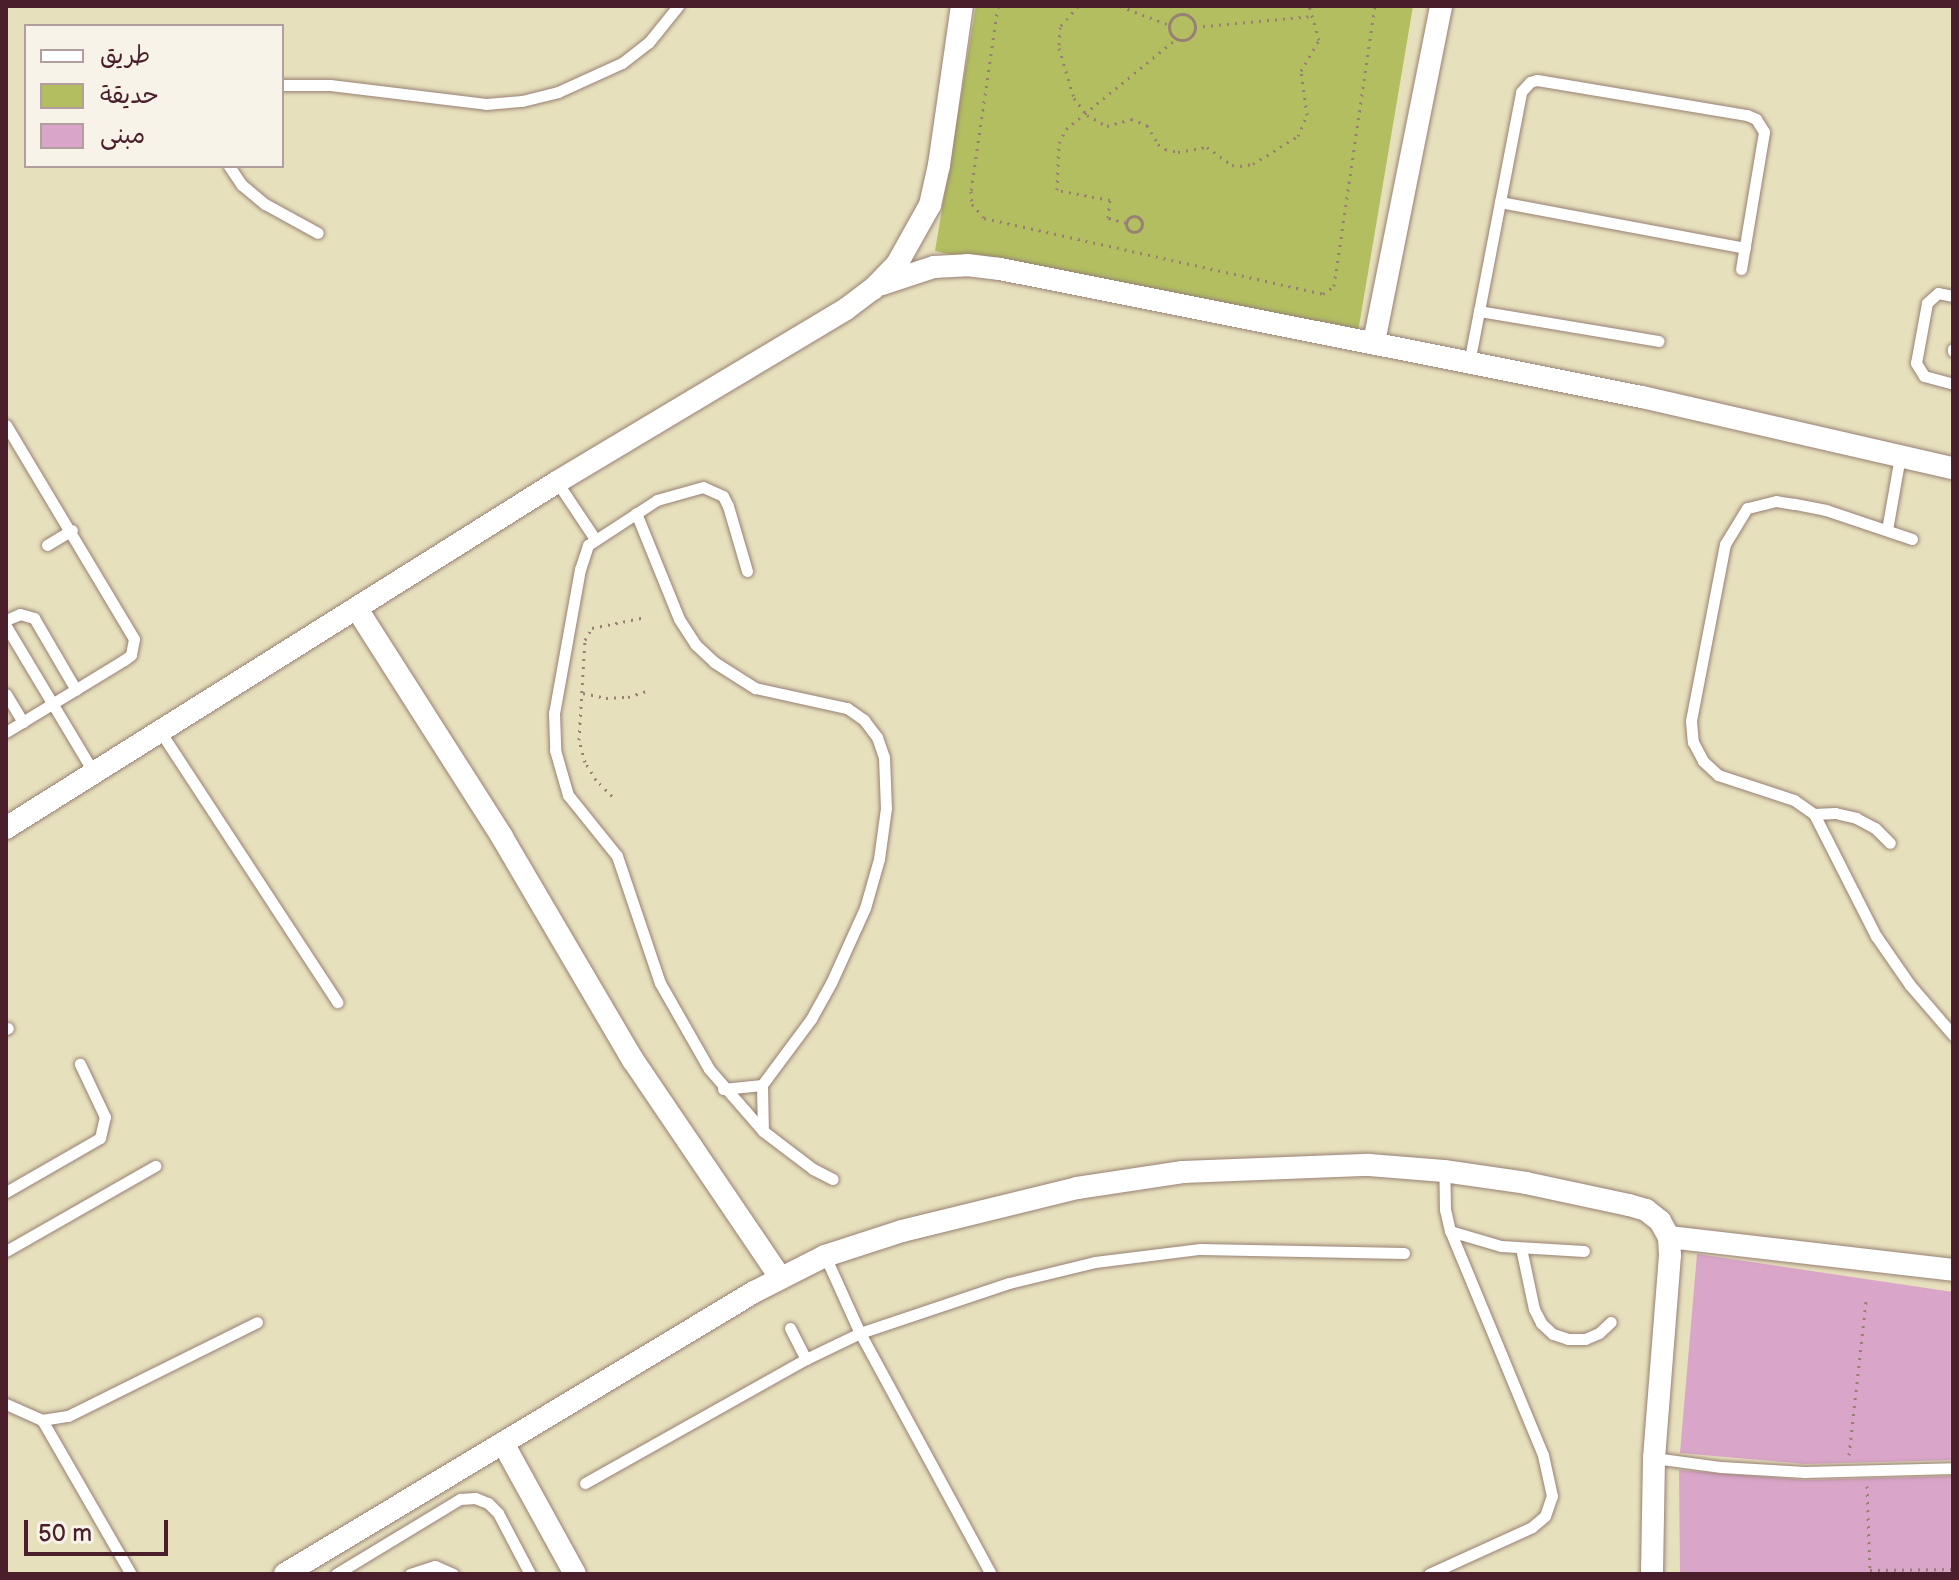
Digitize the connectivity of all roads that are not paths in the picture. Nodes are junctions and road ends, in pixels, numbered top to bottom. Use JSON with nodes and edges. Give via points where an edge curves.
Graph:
{"nodes":[{"id":1,"x":678,"y":6,"type":"edge"},
{"id":2,"x":962,"y":6,"type":"edge"},
{"id":3,"x":1441,"y":6,"type":"edge"},
{"id":4,"x":284,"y":85,"type":"edge"},
{"id":5,"x":230,"y":168,"type":"edge"},
{"id":6,"x":1500,"y":202,"type":"junction"},
{"id":7,"x":318,"y":233,"type":"dead end"},
{"id":8,"x":1745,"y":248,"type":"junction"},
{"id":9,"x":1741,"y":269,"type":"dead end"},
{"id":10,"x":873,"y":289,"type":"junction"},
{"id":11,"x":1953,"y":296,"type":"edge"},
{"id":12,"x":1479,"y":311,"type":"junction"},
{"id":13,"x":1659,"y":341,"type":"dead end"},
{"id":14,"x":1374,"y":342,"type":"junction"},
{"id":15,"x":1469,"y":363,"type":"junction"},
{"id":16,"x":1953,"y":384,"type":"edge"},
{"id":17,"x":6,"y":425,"type":"edge"},
{"id":18,"x":1900,"y":456,"type":"junction"},
{"id":19,"x":1953,"y":468,"type":"edge"},
{"id":20,"x":557,"y":482,"type":"junction"},
{"id":21,"x":636,"y":513,"type":"junction"},
{"id":22,"x":72,"y":530,"type":"junction"},
{"id":23,"x":1887,"y":530,"type":"junction"},
{"id":24,"x":595,"y":539,"type":"junction"},
{"id":25,"x":1912,"y":539,"type":"dead end"},
{"id":26,"x":47,"y":545,"type":"dead end"},
{"id":27,"x":747,"y":571,"type":"dead end"},
{"id":28,"x":357,"y":609,"type":"junction"},
{"id":29,"x":6,"y":623,"type":"edge"},
{"id":30,"x":76,"y":690,"type":"junction"},
{"id":31,"x":6,"y":694,"type":"edge"},
{"id":32,"x":52,"y":704,"type":"junction"},
{"id":33,"x":23,"y":722,"type":"junction"},
{"id":34,"x":160,"y":731,"type":"junction"},
{"id":35,"x":6,"y":732,"type":"edge"},
{"id":36,"x":94,"y":773,"type":"junction"},
{"id":37,"x":1814,"y":814,"type":"junction"},
{"id":38,"x":6,"y":828,"type":"edge"},
{"id":39,"x":1890,"y":843,"type":"dead end"},
{"id":40,"x":337,"y":1002,"type":"dead end"},
{"id":41,"x":1953,"y":1035,"type":"edge"},
{"id":42,"x":80,"y":1064,"type":"dead end"},
{"id":43,"x":762,"y":1085,"type":"junction"},
{"id":44,"x":723,"y":1089,"type":"junction"},
{"id":45,"x":763,"y":1131,"type":"junction"},
{"id":46,"x":155,"y":1166,"type":"dead end"},
{"id":47,"x":1444,"y":1171,"type":"junction"},
{"id":48,"x":833,"y":1179,"type":"dead end"},
{"id":49,"x":6,"y":1192,"type":"edge"},
{"id":50,"x":1450,"y":1231,"type":"junction"},
{"id":51,"x":1669,"y":1237,"type":"junction"},
{"id":52,"x":1521,"y":1248,"type":"junction"},
{"id":53,"x":6,"y":1251,"type":"edge"},
{"id":54,"x":1584,"y":1251,"type":"dead end"},
{"id":55,"x":1404,"y":1253,"type":"dead end"},
{"id":56,"x":825,"y":1256,"type":"junction"},
{"id":57,"x":1953,"y":1270,"type":"edge"},
{"id":58,"x":780,"y":1277,"type":"junction"},
{"id":59,"x":257,"y":1322,"type":"dead end"},
{"id":60,"x":1611,"y":1322,"type":"dead end"},
{"id":61,"x":790,"y":1328,"type":"dead end"},
{"id":62,"x":860,"y":1333,"type":"junction"},
{"id":63,"x":806,"y":1359,"type":"junction"},
{"id":64,"x":6,"y":1404,"type":"edge"},
{"id":65,"x":42,"y":1420,"type":"junction"},
{"id":66,"x":503,"y":1443,"type":"junction"},
{"id":67,"x":1654,"y":1458,"type":"junction"},
{"id":68,"x":1953,"y":1468,"type":"edge"},
{"id":69,"x":585,"y":1483,"type":"dead end"},
{"id":70,"x":126,"y":1572,"type":"edge"},
{"id":71,"x":285,"y":1574,"type":"edge"},
{"id":72,"x":336,"y":1574,"type":"edge"},
{"id":73,"x":410,"y":1574,"type":"edge"},
{"id":74,"x":453,"y":1574,"type":"edge"},
{"id":75,"x":530,"y":1574,"type":"edge"},
{"id":76,"x":575,"y":1574,"type":"edge"},
{"id":77,"x":991,"y":1574,"type":"edge"},
{"id":78,"x":1429,"y":1574,"type":"edge"},
{"id":79,"x":1652,"y":1574,"type":"edge"}],
"edges":[{"from":1,"to":4,"type":"lane","via":[[649,42],[622,63],[558,92],[522,101],[486,104],[330,85]]},
{"from":2,"to":10,"type":"street","via":[[930,205],[897,264]]},
{"from":3,"to":14,"type":"street"},
{"from":5,"to":7,"type":"lane","via":[[265,204]]},
{"from":6,"to":8,"type":"lane"},
{"from":6,"to":8,"type":"lane","via":[[1521,92],[1530,82],[1747,115],[1764,132]]},
{"from":6,"to":12,"type":"lane"},
{"from":8,"to":9,"type":"lane"},
{"from":10,"to":14,"type":"street","via":[[934,267],[967,265]]},
{"from":10,"to":20,"type":"street"},
{"from":11,"to":16,"type":"lane","via":[[1938,293],[1927,303],[1916,363],[1924,376]]},
{"from":12,"to":13,"type":"lane"},
{"from":12,"to":15,"type":"lane"},
{"from":14,"to":15,"type":"street"},
{"from":15,"to":18,"type":"street"},
{"from":17,"to":22,"type":"lane"},
{"from":18,"to":19,"type":"street"},
{"from":18,"to":23,"type":"lane"},
{"from":20,"to":24,"type":"lane"},
{"from":20,"to":28,"type":"street"},
{"from":21,"to":24,"type":"lane"},
{"from":21,"to":27,"type":"lane","via":[[680,491],[714,489],[728,506]]},
{"from":21,"to":43,"type":"lane","via":[[679,619],[705,654],[755,688],[847,708],[871,729],[884,757],[886,808],[865,908],[825,995]]},
{"from":22,"to":26,"type":"lane"},
{"from":22,"to":30,"type":"lane","via":[[134,639],[131,655]]},
{"from":23,"to":25,"type":"lane"},
{"from":23,"to":37,"type":"lane","via":[[1776,501],[1747,508],[1725,544],[1691,721],[1693,742],[1718,775],[1783,795]]},
{"from":24,"to":44,"type":"lane","via":[[580,569],[554,713],[560,773],[568,795],[617,856],[660,983]]},
{"from":28,"to":34,"type":"street"},
{"from":28,"to":58,"type":"street","via":[[493,823],[633,1060]]},
{"from":29,"to":30,"type":"lane","via":[[20,614],[34,618]]},
{"from":29,"to":32,"type":"lane"},
{"from":30,"to":32,"type":"lane"},
{"from":31,"to":33,"type":"lane"},
{"from":32,"to":33,"type":"lane"},
{"from":32,"to":36,"type":"lane"},
{"from":33,"to":35,"type":"lane"},
{"from":34,"to":36,"type":"street"},
{"from":34,"to":40,"type":"lane"},
{"from":36,"to":38,"type":"street"},
{"from":37,"to":39,"type":"lane","via":[[1856,818]]},
{"from":37,"to":41,"type":"lane","via":[[1876,936]]},
{"from":42,"to":49,"type":"lane","via":[[105,1117],[100,1138]]},
{"from":43,"to":44,"type":"lane"},
{"from":43,"to":45,"type":"lane"},
{"from":44,"to":45,"type":"lane"},
{"from":45,"to":48,"type":"lane"},
{"from":46,"to":53,"type":"lane"},
{"from":47,"to":50,"type":"lane"},
{"from":47,"to":51,"type":"street","via":[[1629,1205],[1653,1216]]},
{"from":47,"to":56,"type":"street","via":[[1280,1165],[1183,1172],[1077,1188],[902,1231]]},
{"from":50,"to":52,"type":"lane"},
{"from":50,"to":78,"type":"lane","via":[[1527,1414],[1552,1496],[1545,1516],[1532,1527]]},
{"from":51,"to":57,"type":"street"},
{"from":51,"to":67,"type":"street"},
{"from":52,"to":54,"type":"lane"},
{"from":52,"to":60,"type":"lane","via":[[1534,1309],[1553,1334],[1585,1339]]},
{"from":55,"to":62,"type":"lane","via":[[1200,1249],[1095,1262],[1009,1283]]},
{"from":56,"to":58,"type":"street"},
{"from":56,"to":62,"type":"lane"},
{"from":58,"to":66,"type":"street"},
{"from":59,"to":65,"type":"lane","via":[[68,1416]]},
{"from":61,"to":63,"type":"lane"},
{"from":62,"to":63,"type":"lane"},
{"from":62,"to":77,"type":"lane"},
{"from":63,"to":69,"type":"lane"},
{"from":64,"to":65,"type":"lane"},
{"from":65,"to":70,"type":"lane"},
{"from":66,"to":71,"type":"street"},
{"from":66,"to":76,"type":"street"},
{"from":67,"to":68,"type":"lane","via":[[1763,1470]]},
{"from":67,"to":79,"type":"street"},
{"from":72,"to":75,"type":"lane","via":[[460,1499],[475,1498],[498,1513]]},
{"from":73,"to":74,"type":"lane","via":[[435,1566]]}]}
